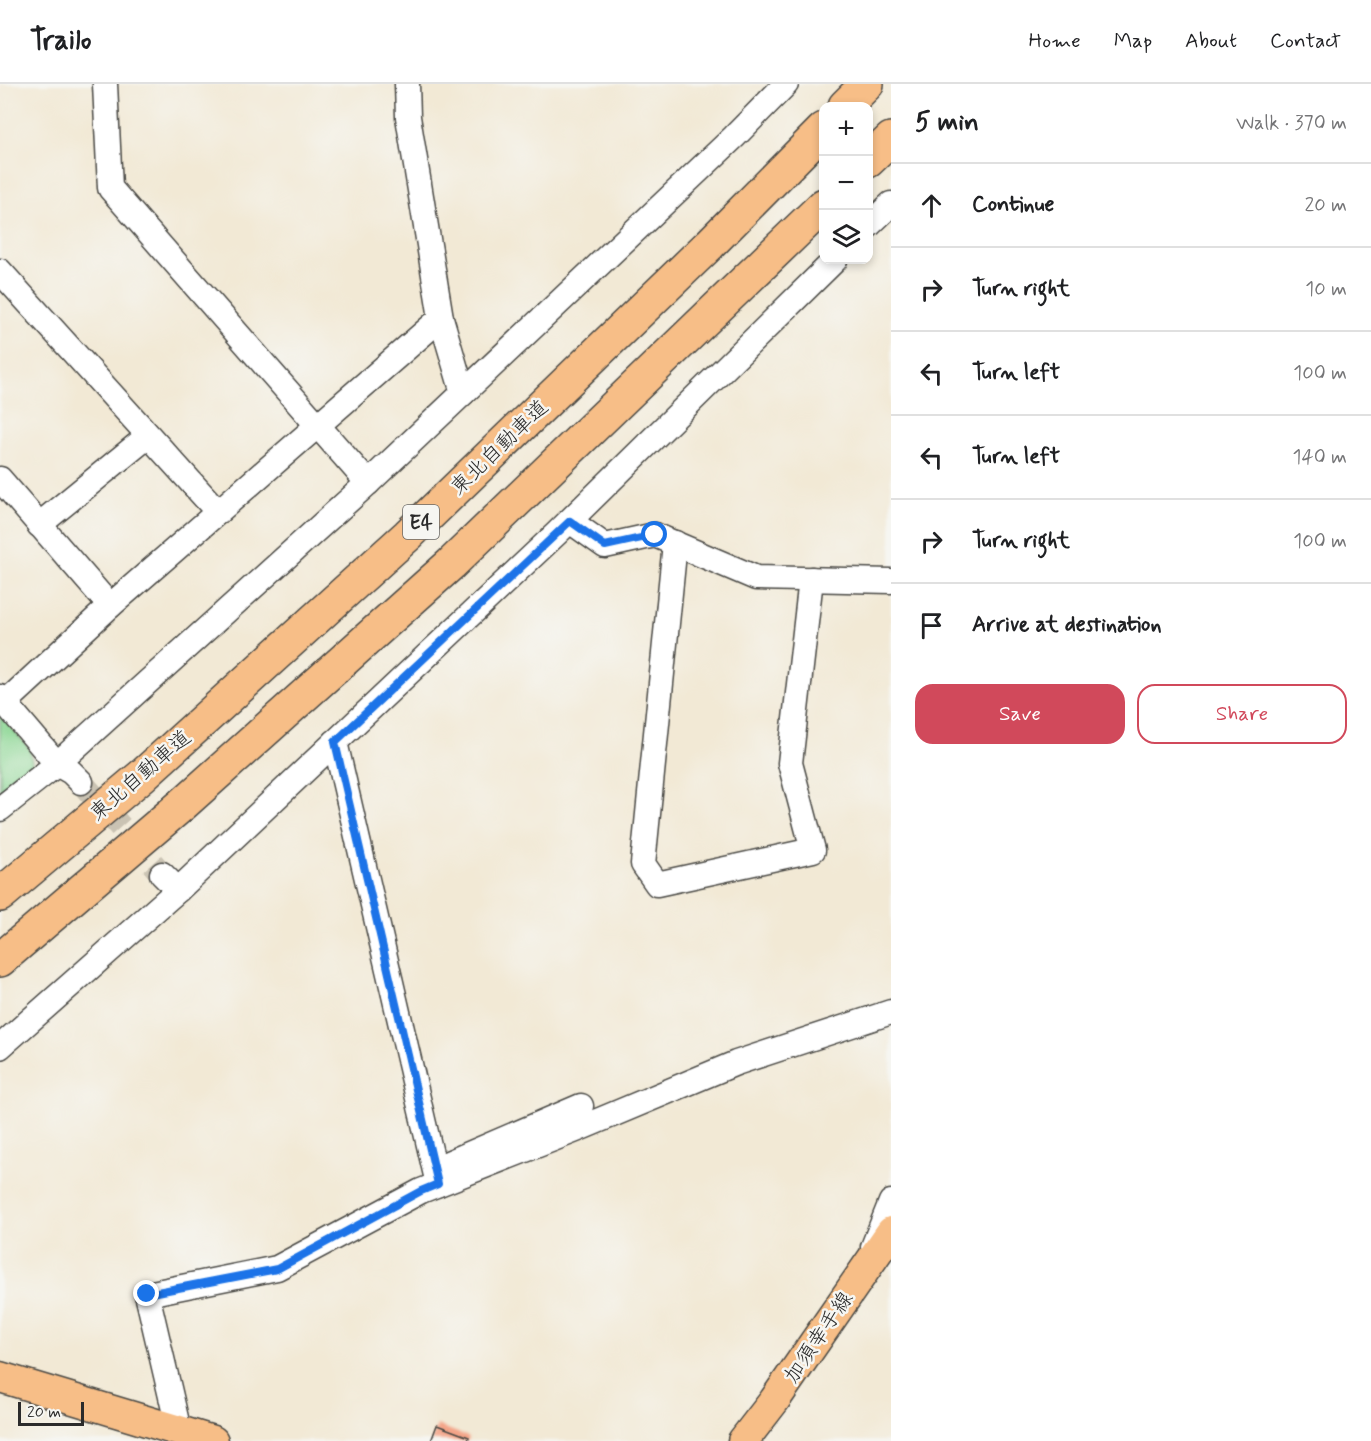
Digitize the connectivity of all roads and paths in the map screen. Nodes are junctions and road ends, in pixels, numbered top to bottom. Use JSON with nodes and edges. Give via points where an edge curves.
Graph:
{"nodes":[{"id":1,"x":105,"y":84,"type":"edge"},
{"id":2,"x":407,"y":84,"type":"edge"},
{"id":3,"x":786,"y":84,"type":"edge"},
{"id":4,"x":867,"y":84,"type":"edge"},
{"id":5,"x":849,"y":102,"type":"edge"},
{"id":6,"x":819,"y":134,"type":"edge"},
{"id":7,"x":891,"y":139,"type":"edge"},
{"id":8,"x":873,"y":156,"type":"edge"},
{"id":9,"x":891,"y":204,"type":"edge"},
{"id":10,"x":819,"y":209,"type":"edge"},
{"id":11,"x":873,"y":221,"type":"edge"},
{"id":12,"x":831,"y":264,"type":"edge"},
{"id":13,"x":0,"y":271,"type":"edge"},
{"id":14,"x":441,"y":318,"type":"junction"},
{"id":15,"x":463,"y":393,"type":"junction"},
{"id":16,"x":318,"y":425,"type":"junction"},
{"id":17,"x":148,"y":436,"type":"junction"},
{"id":18,"x":0,"y":479,"type":"edge"},
{"id":19,"x":368,"y":483,"type":"junction"},
{"id":20,"x":218,"y":512,"type":"junction"},
{"id":21,"x":570,"y":521,"type":"junction"},
{"id":22,"x":39,"y":525,"type":"junction"},
{"id":23,"x":675,"y":543,"type":"junction"},
{"id":24,"x":811,"y":579,"type":"junction"},
{"id":25,"x":891,"y":581,"type":"edge"},
{"id":26,"x":110,"y":606,"type":"junction"},
{"id":27,"x":2,"y":700,"type":"edge"},
{"id":28,"x":335,"y":742,"type":"junction"},
{"id":29,"x":57,"y":764,"type":"junction"},
{"id":30,"x":81,"y":783,"type":"tunnel mouth"},
{"id":31,"x":0,"y":809,"type":"edge"},
{"id":32,"x":0,"y":895,"type":"edge"},
{"id":33,"x":0,"y":960,"type":"edge"},
{"id":34,"x":891,"y":1012,"type":"edge"},
{"id":35,"x":0,"y":1047,"type":"edge"},
{"id":36,"x":581,"y":1106,"type":"dead end"},
{"id":37,"x":436,"y":1177,"type":"junction"},
{"id":38,"x":891,"y":1202,"type":"edge"},
{"id":39,"x":891,"y":1232,"type":"edge"},
{"id":40,"x":866,"y":1266,"type":"junction"},
{"id":41,"x":0,"y":1377,"type":"edge"},
{"id":42,"x":190,"y":1436,"type":"edge"},
{"id":43,"x":743,"y":1441,"type":"edge"}],
"edges":[{"from":1,"to":16,"type":"street","via":[[110,188]]},
{"from":2,"to":14,"type":"street","via":[[408,117]]},
{"from":3,"to":15,"type":"street"},
{"from":4,"to":5,"type":"highway"},
{"from":6,"to":32,"type":"highway","name":"東北自動車道","number":"E4","via":[[408,535],[143,775]]},
{"from":7,"to":8,"type":"highway"},
{"from":9,"to":11,"type":"street"},
{"from":10,"to":33,"type":"highway","number":"E4","via":[[451,564],[183,804]]},
{"from":12,"to":21,"type":"street"},
{"from":13,"to":17,"type":"street"},
{"from":14,"to":15,"type":"street"},
{"from":14,"to":16,"type":"street"},
{"from":15,"to":19,"type":"street"},
{"from":16,"to":19,"type":"street"},
{"from":16,"to":20,"type":"street"},
{"from":17,"to":20,"type":"street"},
{"from":17,"to":22,"type":"street"},
{"from":18,"to":22,"type":"street"},
{"from":19,"to":29,"type":"street"},
{"from":20,"to":26,"type":"street"},
{"from":21,"to":23,"type":"street","via":[[605,546],[655,535]]},
{"from":21,"to":28,"type":"street"},
{"from":22,"to":26,"type":"street"},
{"from":23,"to":24,"type":"street","via":[[756,578]]},
{"from":23,"to":24,"type":"street","via":[[643,864],[657,884],[813,850],[790,763]]},
{"from":24,"to":25,"type":"street"},
{"from":26,"to":27,"type":"street"},
{"from":27,"to":29,"type":"street"},
{"from":28,"to":35,"type":"street","via":[[170,882]]},
{"from":28,"to":37,"type":"street"},
{"from":29,"to":30,"type":"street","via":[[71,771]]},
{"from":29,"to":31,"type":"street"},
{"from":34,"to":37,"type":"street","via":[[736,1063],[576,1130]]},
{"from":36,"to":37,"type":"street"},
{"from":37,"to":42,"type":"street","via":[[421,1191],[277,1269],[147,1294]]},
{"from":38,"to":40,"type":"street"},
{"from":39,"to":40,"type":"main road","name":"加須幸手線"},
{"from":40,"to":43,"type":"main road","name":"加須幸手線"},
{"from":41,"to":42,"type":"main road"}]}
